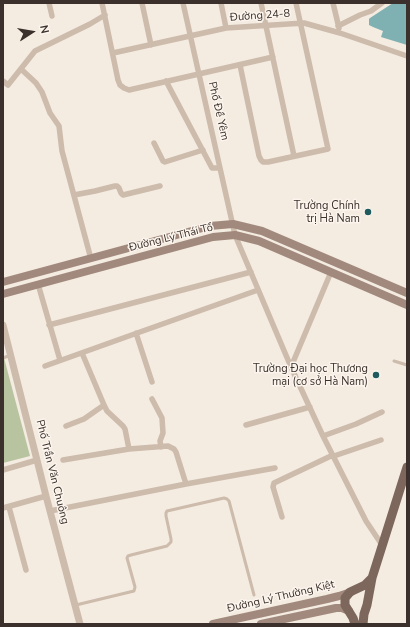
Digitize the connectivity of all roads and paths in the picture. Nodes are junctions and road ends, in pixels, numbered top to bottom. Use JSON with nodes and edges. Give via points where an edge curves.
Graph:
{"nodes":[{"id":1,"x":49,"y":3,"type":"edge"},
{"id":2,"x":102,"y":3,"type":"edge"},
{"id":3,"x":142,"y":3,"type":"edge"},
{"id":4,"x":183,"y":3,"type":"edge"},
{"id":5,"x":221,"y":3,"type":"edge"},
{"id":6,"x":260,"y":3,"type":"edge"},
{"id":7,"x":296,"y":3,"type":"edge"},
{"id":8,"x":333,"y":3,"type":"edge"},
{"id":9,"x":382,"y":3,"type":"edge"},
{"id":10,"x":105,"y":15,"type":"junction"},
{"id":11,"x":52,"y":16,"type":"dead end"},
{"id":12,"x":300,"y":23,"type":"junction"},
{"id":13,"x":266,"y":25,"type":"junction"},
{"id":14,"x":338,"y":26,"type":"junction"},
{"id":15,"x":226,"y":28,"type":"junction"},
{"id":16,"x":340,"y":33,"type":"junction"},
{"id":17,"x":191,"y":36,"type":"junction"},
{"id":18,"x":151,"y":45,"type":"junction"},
{"id":19,"x":113,"y":53,"type":"junction"},
{"id":20,"x":407,"y":56,"type":"edge"},
{"id":21,"x":273,"y":57,"type":"junction"},
{"id":22,"x":240,"y":65,"type":"junction"},
{"id":23,"x":21,"y":69,"type":"junction"},
{"id":24,"x":199,"y":74,"type":"junction"},
{"id":25,"x":3,"y":81,"type":"edge"},
{"id":26,"x":166,"y":81,"type":"junction"},
{"id":27,"x":154,"y":143,"type":"dead end"},
{"id":28,"x":203,"y":150,"type":"junction"},
{"id":29,"x":294,"y":156,"type":"junction"},
{"id":30,"x":220,"y":168,"type":"junction"},
{"id":31,"x":160,"y":186,"type":"dead end"},
{"id":32,"x":74,"y":195,"type":"junction"},
{"id":33,"x":233,"y":224,"type":"junction"},
{"id":34,"x":235,"y":235,"type":"junction"},
{"id":35,"x":91,"y":259,"type":"junction"},
{"id":36,"x":251,"y":272,"type":"junction"},
{"id":37,"x":331,"y":272,"type":"junction"},
{"id":38,"x":3,"y":282,"type":"edge"},
{"id":39,"x":38,"y":284,"type":"junction"},
{"id":40,"x":258,"y":290,"type":"junction"},
{"id":41,"x":407,"y":293,"type":"edge"},
{"id":42,"x":3,"y":294,"type":"edge"},
{"id":43,"x":407,"y":305,"type":"edge"},
{"id":44,"x":3,"y":325,"type":"edge"},
{"id":45,"x":49,"y":325,"type":"junction"},
{"id":46,"x":136,"y":333,"type":"junction"},
{"id":47,"x":82,"y":353,"type":"junction"},
{"id":48,"x":11,"y":355,"type":"junction"},
{"id":49,"x":3,"y":358,"type":"edge"},
{"id":50,"x":60,"y":360,"type":"junction"},
{"id":51,"x":394,"y":361,"type":"dead end"},
{"id":52,"x":407,"y":365,"type":"edge"},
{"id":53,"x":45,"y":366,"type":"dead end"},
{"id":54,"x":291,"y":366,"type":"junction"},
{"id":55,"x":152,"y":382,"type":"dead end"},
{"id":56,"x":152,"y":399,"type":"dead end"},
{"id":57,"x":104,"y":405,"type":"junction"},
{"id":58,"x":310,"y":407,"type":"junction"},
{"id":59,"x":382,"y":412,"type":"dead end"},
{"id":60,"x":246,"y":425,"type":"dead end"},
{"id":61,"x":66,"y":426,"type":"dead end"},
{"id":62,"x":324,"y":436,"type":"junction"},
{"id":63,"x":381,"y":440,"type":"dead end"},
{"id":64,"x":161,"y":447,"type":"junction"},
{"id":65,"x":130,"y":449,"type":"junction"},
{"id":66,"x":333,"y":456,"type":"junction"},
{"id":67,"x":37,"y":460,"type":"junction"},
{"id":68,"x":63,"y":460,"type":"dead end"},
{"id":69,"x":407,"y":467,"type":"edge"},
{"id":70,"x":275,"y":468,"type":"dead end"},
{"id":71,"x":3,"y":470,"type":"edge"},
{"id":72,"x":186,"y":484,"type":"junction"},
{"id":73,"x":46,"y":496,"type":"junction"},
{"id":74,"x":6,"y":508,"type":"edge"},
{"id":75,"x":50,"y":511,"type":"junction"},
{"id":76,"x":282,"y":517,"type":"dead end"},
{"id":77,"x":382,"y":545,"type":"junction"},
{"id":78,"x":26,"y":570,"type":"dead end"},
{"id":79,"x":372,"y":578,"type":"junction"},
{"id":80,"x":353,"y":591,"type":"junction"},
{"id":81,"x":254,"y":595,"type":"dead end"},
{"id":82,"x":76,"y":604,"type":"junction"},
{"id":83,"x":367,"y":605,"type":"junction"},
{"id":84,"x":349,"y":611,"type":"junction"},
{"id":85,"x":80,"y":624,"type":"edge"},
{"id":86,"x":213,"y":624,"type":"edge"},
{"id":87,"x":261,"y":624,"type":"edge"},
{"id":88,"x":355,"y":624,"type":"edge"},
{"id":89,"x":363,"y":624,"type":"edge"}],
"edges":[{"from":1,"to":11,"type":"street"},
{"from":2,"to":10,"type":"street"},
{"from":3,"to":18,"type":"street"},
{"from":4,"to":17,"type":"street","name":"Phố Đề Yêm"},
{"from":5,"to":15,"type":"street"},
{"from":6,"to":13,"type":"street"},
{"from":7,"to":12,"type":"street"},
{"from":8,"to":14,"type":"street"},
{"from":9,"to":14,"type":"street"},
{"from":10,"to":19,"type":"street"},
{"from":10,"to":23,"type":"street","via":[[35,51]]},
{"from":12,"to":13,"type":"street","name":"Đường 24-8"},
{"from":12,"to":16,"type":"street","name":"Đường 24-8"},
{"from":12,"to":29,"type":"street","via":[[328,149]]},
{"from":13,"to":15,"type":"street","name":"Đường 24-8"},
{"from":13,"to":21,"type":"street"},
{"from":14,"to":16,"type":"street"},
{"from":15,"to":17,"type":"street","name":"Đường 24-8"},
{"from":16,"to":20,"type":"street","name":"Đường 24-8"},
{"from":17,"to":18,"type":"street","name":"Đường 24-8"},
{"from":17,"to":24,"type":"street","name":"Phố Đề Yêm"},
{"from":18,"to":19,"type":"street","name":"Đường 24-8"},
{"from":19,"to":26,"type":"street","via":[[120,86],[129,90]]},
{"from":21,"to":22,"type":"street"},
{"from":21,"to":29,"type":"street"},
{"from":22,"to":24,"type":"street"},
{"from":22,"to":29,"type":"street","via":[[261,160],[268,162]]},
{"from":23,"to":25,"type":"street","via":[[8,85]]},
{"from":23,"to":32,"type":"street","via":[[42,92],[50,113],[59,126],[62,151]]},
{"from":24,"to":26,"type":"street"},
{"from":24,"to":30,"type":"street","name":"Phố Đề Yêm"},
{"from":26,"to":28,"type":"street"},
{"from":27,"to":28,"type":"street","via":[[162,161],[165,162]]},
{"from":28,"to":30,"type":"street","via":[[212,168]]},
{"from":30,"to":33,"type":"street","name":"Phố Đề Yêm"},
{"from":31,"to":32,"type":"street","via":[[123,195],[115,186]]},
{"from":32,"to":35,"type":"street"},
{"from":33,"to":34,"type":"street","name":"Phố Đề Yêm"},
{"from":33,"to":35,"type":"main road","name":"Đường Lý Thái Tổ","via":[[210,226]]},
{"from":33,"to":41,"type":"main road","name":"Đường Lý Thái Tổ","via":[[262,231]]},
{"from":34,"to":36,"type":"street","name":"Phố Đề Yêm"},
{"from":34,"to":37,"type":"main road","name":"Đường Lý Thái Tổ","via":[[259,241]]},
{"from":34,"to":39,"type":"main road","name":"Đường Lý Thái Tổ","via":[[213,237]]},
{"from":35,"to":38,"type":"main road","name":"Đường Lý Thái Tổ"},
{"from":36,"to":40,"type":"street","name":"Phố Đề Yêm"},
{"from":36,"to":45,"type":"street"},
{"from":37,"to":43,"type":"main road","name":"Đường Lý Thái Tổ"},
{"from":37,"to":54,"type":"street"},
{"from":39,"to":42,"type":"main road","name":"Đường Lý Thái Tổ"},
{"from":39,"to":45,"type":"street"},
{"from":40,"to":46,"type":"street"},
{"from":40,"to":54,"type":"street","name":"Phố Đề Yêm"},
{"from":44,"to":48,"type":"street","name":"Phố Trần Văn Chuông"},
{"from":45,"to":50,"type":"street"},
{"from":46,"to":47,"type":"street"},
{"from":46,"to":55,"type":"street"},
{"from":47,"to":50,"type":"street"},
{"from":47,"to":57,"type":"street"},
{"from":48,"to":49,"type":"lane"},
{"from":48,"to":67,"type":"street","name":"Phố Trần Văn Chuông"},
{"from":50,"to":53,"type":"street"},
{"from":51,"to":52,"type":"lane"},
{"from":54,"to":58,"type":"street","name":"Phố Đề Yêm"},
{"from":56,"to":64,"type":"street","via":[[162,418]]},
{"from":57,"to":61,"type":"street","via":[[84,419]]},
{"from":57,"to":65,"type":"street","via":[[125,429]]},
{"from":58,"to":60,"type":"street"},
{"from":58,"to":62,"type":"street","name":"Phố Đề Yêm"},
{"from":59,"to":62,"type":"street"},
{"from":62,"to":66,"type":"street","name":"Phố Đề Yêm"},
{"from":63,"to":66,"type":"street"},
{"from":64,"to":65,"type":"street"},
{"from":64,"to":72,"type":"street","via":[[168,446],[174,449]]},
{"from":65,"to":68,"type":"street"},
{"from":66,"to":76,"type":"street","via":[[274,484]]},
{"from":66,"to":77,"type":"street","name":"Phố Đề Yêm","via":[[366,521]]},
{"from":67,"to":71,"type":"street"},
{"from":67,"to":73,"type":"street","name":"Phố Trần Văn Chuông"},
{"from":69,"to":77,"type":"main road"},
{"from":70,"to":72,"type":"street"},
{"from":72,"to":75,"type":"street"},
{"from":73,"to":74,"type":"street"},
{"from":73,"to":75,"type":"street","name":"Phố Trần Văn Chuông"},
{"from":74,"to":78,"type":"street"},
{"from":75,"to":82,"type":"street","name":"Phố Trần Văn Chuông"},
{"from":77,"to":79,"type":"main road"},
{"from":79,"to":80,"type":"main road"},
{"from":79,"to":83,"type":"main road"},
{"from":80,"to":83,"type":"main road","via":[[364,594]]},
{"from":80,"to":84,"type":"main road","via":[[345,598],[345,605]]},
{"from":80,"to":86,"type":"main road","name":"Đường Lý Thường Kiệt","via":[[327,600]]},
{"from":81,"to":82,"type":"lane","via":[[229,501],[224,498],[167,511],[171,542],[167,546],[127,558],[134,591]]},
{"from":82,"to":85,"type":"street","name":"Phố Trần Văn Chuông"},
{"from":83,"to":84,"type":"main road","via":[[360,613]]},
{"from":83,"to":89,"type":"main road"},
{"from":84,"to":87,"type":"main road","name":"Đường Lý Thường Kiệt","via":[[336,608]]},
{"from":84,"to":88,"type":"main road"}]}
